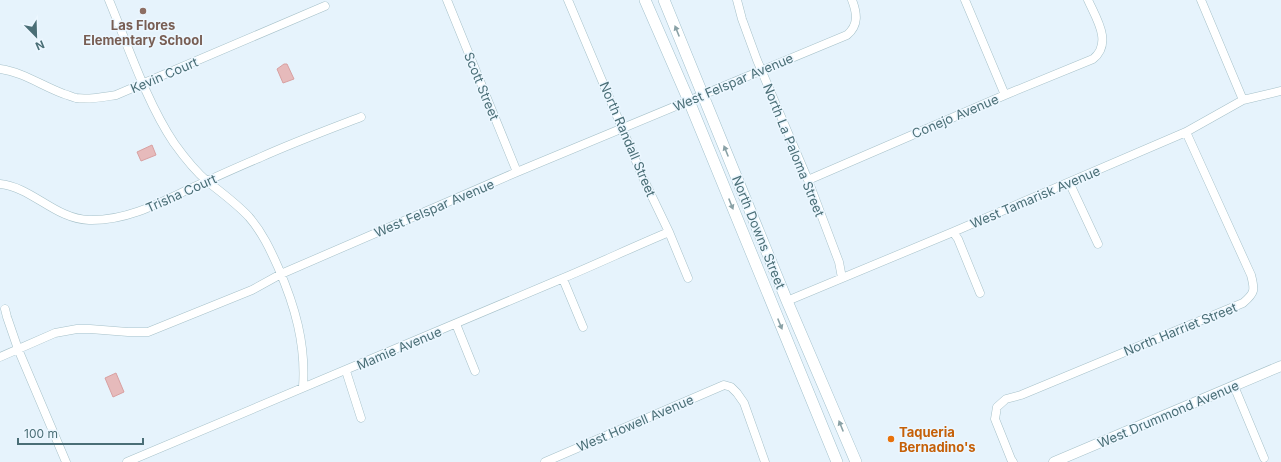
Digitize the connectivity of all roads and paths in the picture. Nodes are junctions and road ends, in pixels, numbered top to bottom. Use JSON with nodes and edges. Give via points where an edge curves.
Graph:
{"nodes":[{"id":1,"x":109,"y":0,"type":"edge"},
{"id":2,"x":447,"y":0,"type":"edge"},
{"id":3,"x":568,"y":0,"type":"edge"},
{"id":4,"x":645,"y":0,"type":"edge"},
{"id":5,"x":664,"y":0,"type":"edge"},
{"id":6,"x":737,"y":0,"type":"edge"},
{"id":7,"x":852,"y":0,"type":"edge"},
{"id":8,"x":965,"y":0,"type":"edge"},
{"id":9,"x":1088,"y":0,"type":"edge"},
{"id":10,"x":1201,"y":0,"type":"edge"},
{"id":11,"x":325,"y":6,"type":"dead end"},
{"id":12,"x":0,"y":69,"type":"edge"},
{"id":13,"x":762,"y":71,"type":"junction"},
{"id":14,"x":143,"y":83,"type":"junction"},
{"id":15,"x":1281,"y":91,"type":"edge"},
{"id":16,"x":702,"y":95,"type":"junction"},
{"id":17,"x":1005,"y":95,"type":"junction"},
{"id":18,"x":1243,"y":100,"type":"junction"},
{"id":19,"x":689,"y":101,"type":"junction"},
{"id":20,"x":361,"y":117,"type":"dead end"},
{"id":21,"x":623,"y":128,"type":"junction"},
{"id":22,"x":1186,"y":132,"type":"junction"},
{"id":23,"x":517,"y":172,"type":"junction"},
{"id":24,"x":808,"y":180,"type":"junction"},
{"id":25,"x":207,"y":181,"type":"junction"},
{"id":26,"x":1069,"y":182,"type":"junction"},
{"id":27,"x":0,"y":184,"type":"edge"},
{"id":28,"x":669,"y":232,"type":"junction"},
{"id":29,"x":953,"y":232,"type":"junction"},
{"id":30,"x":1098,"y":244,"type":"dead end"},
{"id":31,"x":281,"y":274,"type":"junction"},
{"id":32,"x":688,"y":278,"type":"dead end"},
{"id":33,"x":842,"y":278,"type":"junction"},
{"id":34,"x":563,"y":279,"type":"junction"},
{"id":35,"x":980,"y":293,"type":"dead end"},
{"id":36,"x":787,"y":301,"type":"junction"},
{"id":37,"x":5,"y":309,"type":"dead end"},
{"id":38,"x":456,"y":324,"type":"junction"},
{"id":39,"x":583,"y":327,"type":"dead end"},
{"id":40,"x":18,"y":349,"type":"junction"},
{"id":41,"x":0,"y":357,"type":"edge"},
{"id":42,"x":1281,"y":366,"type":"edge"},
{"id":43,"x":346,"y":370,"type":"junction"},
{"id":44,"x":475,"y":371,"type":"dead end"},
{"id":45,"x":1234,"y":386,"type":"junction"},
{"id":46,"x":303,"y":387,"type":"junction"},
{"id":47,"x":361,"y":418,"type":"dead end"},
{"id":48,"x":1264,"y":458,"type":"dead end"},
{"id":49,"x":66,"y":462,"type":"edge"},
{"id":50,"x":127,"y":462,"type":"edge"},
{"id":51,"x":545,"y":462,"type":"edge"},
{"id":52,"x":765,"y":462,"type":"edge"},
{"id":53,"x":837,"y":462,"type":"edge"},
{"id":54,"x":856,"y":462,"type":"edge"},
{"id":55,"x":1014,"y":462,"type":"edge"},
{"id":56,"x":1054,"y":462,"type":"edge"}],
"edges":[{"from":1,"to":14,"type":"street"},
{"from":2,"to":23,"type":"street","name":"Scott Street"},
{"from":3,"to":21,"type":"street","name":"North Randall Street"},
{"from":4,"to":19,"type":"main road","name":"North Downs Street"},
{"from":16,"to":5,"type":"main road","name":"North Downs Street","one_way":true},
{"from":6,"to":13,"type":"street","name":"North La Paloma Street"},
{"from":7,"to":13,"type":"street","name":"West Felspar Avenue","via":[[856,9],[854,29]]},
{"from":8,"to":17,"type":"street"},
{"from":9,"to":17,"type":"street","name":"Conejo Avenue","via":[[1100,26],[1103,40],[1101,50],[1093,58]]},
{"from":10,"to":18,"type":"street"},
{"from":11,"to":14,"type":"street","name":"Kevin Court"},
{"from":12,"to":14,"type":"street","name":"Kevin Court","via":[[12,70],[75,98],[116,95]]},
{"from":13,"to":16,"type":"street","name":"West Felspar Avenue"},
{"from":13,"to":24,"type":"street","name":"North La Paloma Street"},
{"from":14,"to":25,"type":"street","via":[[167,133]]},
{"from":15,"to":18,"type":"street","name":"West Tamarisk Avenue"},
{"from":16,"to":19,"type":"street","name":"West Felspar Avenue"},
{"from":36,"to":16,"type":"main road","name":"North Downs Street","one_way":true},
{"from":17,"to":24,"type":"street","name":"Conejo Avenue"},
{"from":18,"to":22,"type":"street","name":"West Tamarisk Avenue"},
{"from":19,"to":21,"type":"street","name":"West Felspar Avenue"},
{"from":19,"to":53,"type":"main road","name":"North Downs Street","one_way":true},
{"from":20,"to":25,"type":"street","name":"Trisha Court"},
{"from":21,"to":23,"type":"street","name":"West Felspar Avenue"},
{"from":21,"to":28,"type":"street","name":"North Randall Street"},
{"from":22,"to":26,"type":"street","name":"West Tamarisk Avenue"},
{"from":22,"to":55,"type":"street","name":"North Harriet Street","via":[[1251,275],[1254,286],[1252,295],[1243,303],[1006,399],[997,407],[995,419]]},
{"from":23,"to":31,"type":"street","name":"West Felspar Avenue"},
{"from":24,"to":33,"type":"street","name":"North La Paloma Street","via":[[839,262]]},
{"from":25,"to":27,"type":"street","name":"Trisha Court","via":[[149,208],[106,220],[88,220],[71,216],[55,210],[20,189]]},
{"from":25,"to":31,"type":"street","via":[[249,217],[267,243]]},
{"from":26,"to":29,"type":"street","name":"West Tamarisk Avenue"},
{"from":26,"to":30,"type":"street"},
{"from":28,"to":32,"type":"street","name":"North Randall Street"},
{"from":28,"to":34,"type":"street","name":"Mamie Avenue"},
{"from":29,"to":33,"type":"street","name":"West Tamarisk Avenue"},
{"from":29,"to":35,"type":"street"},
{"from":31,"to":40,"type":"street","name":"West Felspar Avenue","via":[[252,290],[148,332],[77,329],[55,333]]},
{"from":31,"to":46,"type":"street","via":[[294,307],[301,338]]},
{"from":33,"to":36,"type":"street","name":"West Tamarisk Avenue"},
{"from":34,"to":38,"type":"street","name":"Mamie Avenue"},
{"from":34,"to":39,"type":"street"},
{"from":54,"to":36,"type":"main road","name":"North Downs Street","one_way":true},
{"from":37,"to":40,"type":"street"},
{"from":38,"to":43,"type":"street","name":"Mamie Avenue"},
{"from":38,"to":44,"type":"street"},
{"from":40,"to":41,"type":"street","name":"West Felspar Avenue"},
{"from":40,"to":49,"type":"street"},
{"from":42,"to":45,"type":"street","name":"West Drummond Avenue"},
{"from":43,"to":46,"type":"street","name":"Mamie Avenue"},
{"from":43,"to":47,"type":"street"},
{"from":45,"to":48,"type":"street"},
{"from":45,"to":56,"type":"street","name":"West Drummond Avenue"},
{"from":46,"to":50,"type":"street","name":"Mamie Avenue"},
{"from":51,"to":52,"type":"street","name":"West Howell Avenue","via":[[724,385],[737,392],[744,403]]}]}
